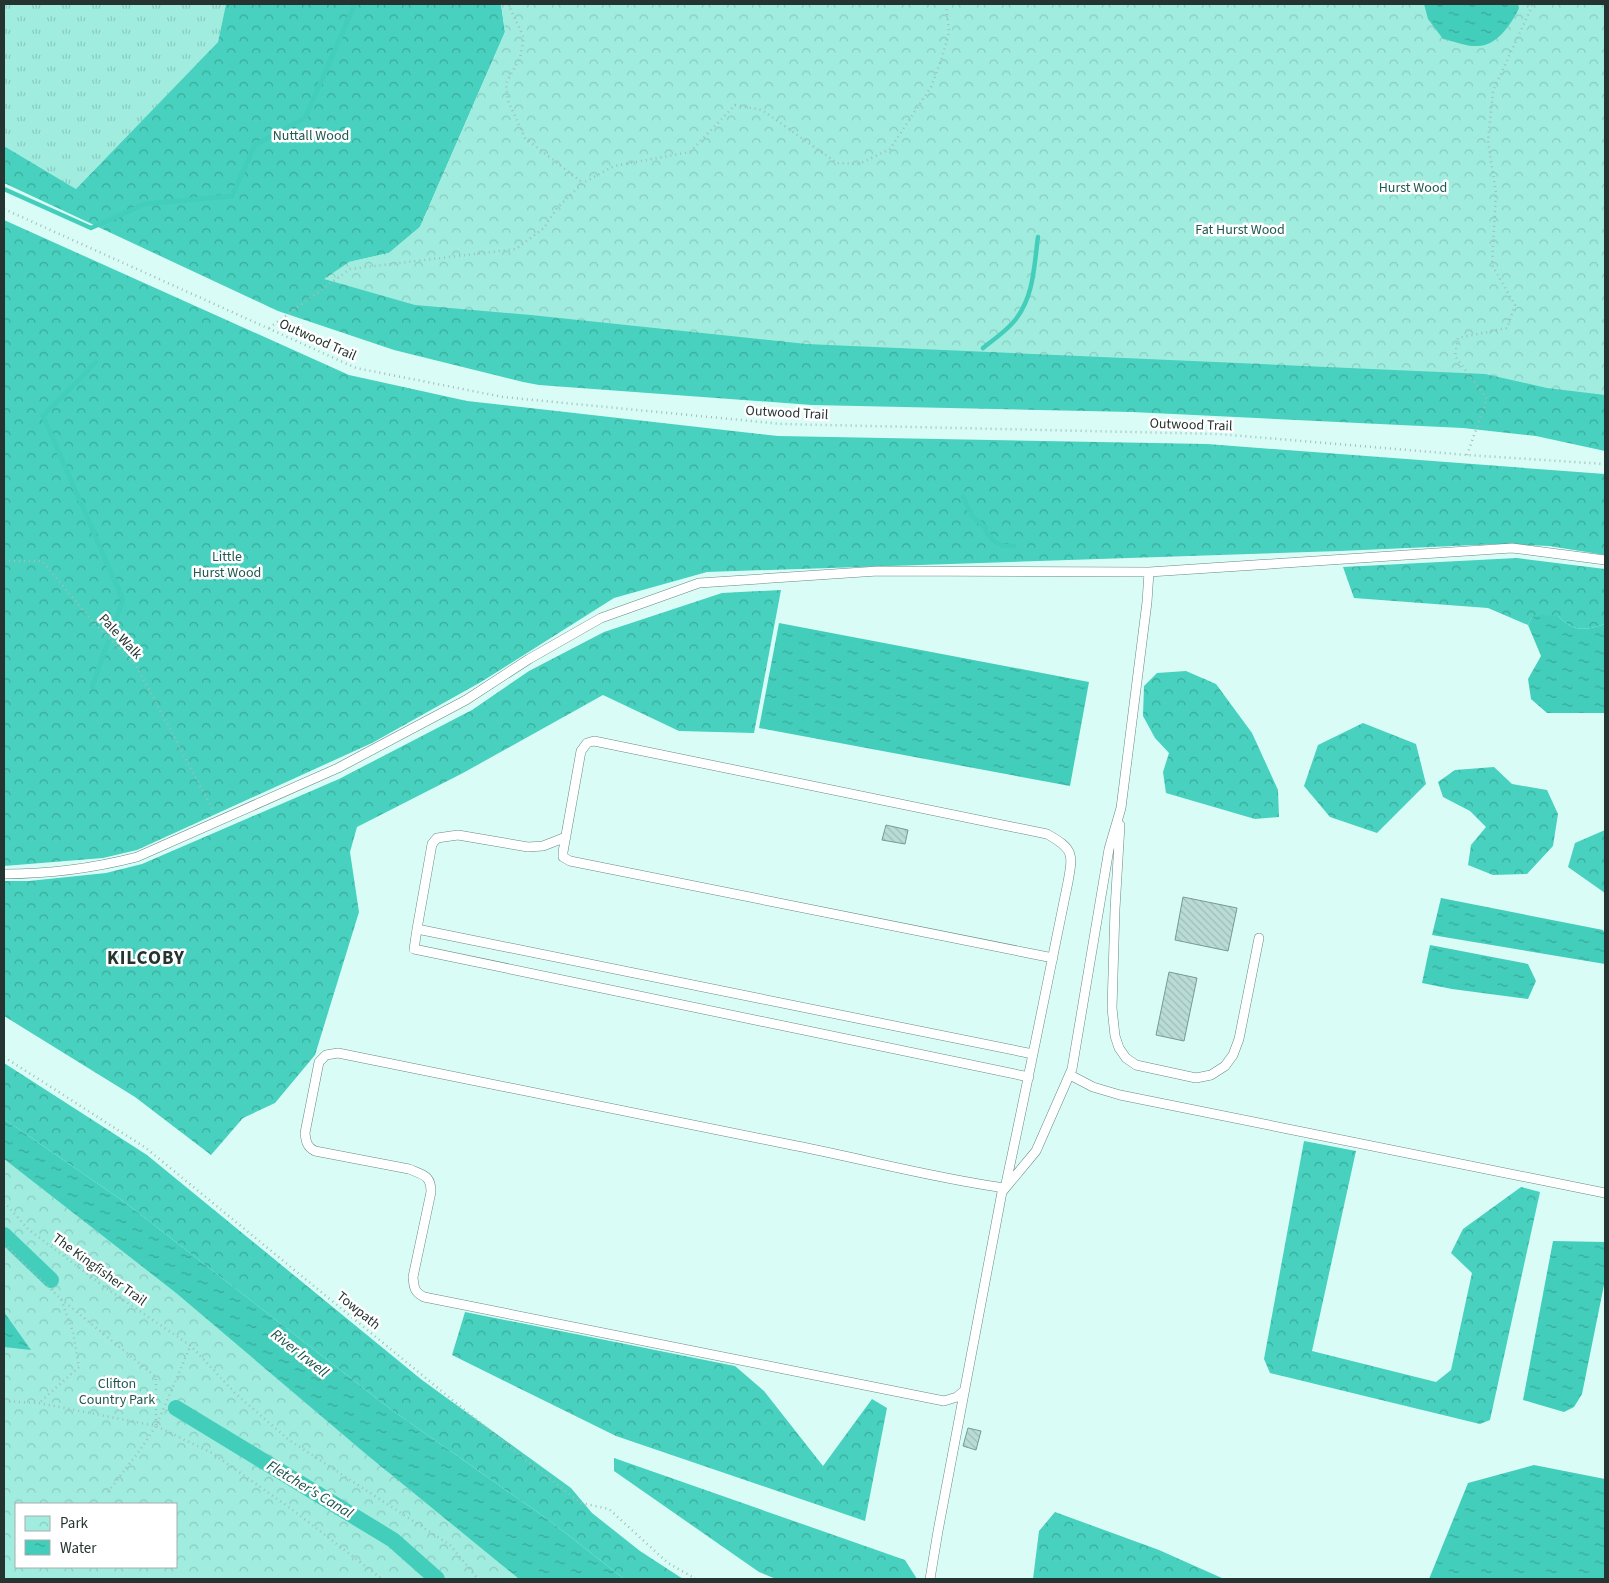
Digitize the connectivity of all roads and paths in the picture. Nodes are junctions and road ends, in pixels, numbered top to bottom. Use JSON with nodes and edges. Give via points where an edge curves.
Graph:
{"nodes":[{"id":1,"x":508,"y":4,"type":"edge"},
{"id":2,"x":946,"y":4,"type":"edge"},
{"id":3,"x":1533,"y":4,"type":"edge"},
{"id":4,"x":583,"y":184,"type":"junction"},
{"id":5,"x":4,"y":209,"type":"edge"},
{"id":6,"x":269,"y":328,"type":"junction"},
{"id":7,"x":1467,"y":455,"type":"junction"},
{"id":8,"x":1605,"y":464,"type":"edge"},
{"id":9,"x":1605,"y":560,"type":"edge"},
{"id":10,"x":4,"y":561,"type":"edge"},
{"id":11,"x":1149,"y":572,"type":"junction"},
{"id":12,"x":1121,"y":808,"type":"junction"},
{"id":13,"x":219,"y":820,"type":"junction"},
{"id":14,"x":566,"y":836,"type":"junction"},
{"id":15,"x":4,"y":874,"type":"edge"},
{"id":16,"x":418,"y":929,"type":"junction"},
{"id":17,"x":1259,"y":938,"type":"dead end"},
{"id":18,"x":1053,"y":958,"type":"junction"},
{"id":19,"x":1034,"y":1054,"type":"junction"},
{"id":20,"x":4,"y":1057,"type":"edge"},
{"id":21,"x":1070,"y":1075,"type":"junction"},
{"id":22,"x":1029,"y":1077,"type":"junction"},
{"id":23,"x":1006,"y":1188,"type":"junction"},
{"id":24,"x":1605,"y":1193,"type":"edge"},
{"id":25,"x":4,"y":1202,"type":"edge"},
{"id":26,"x":4,"y":1244,"type":"edge"},
{"id":27,"x":61,"y":1299,"type":"junction"},
{"id":28,"x":190,"y":1346,"type":"junction"},
{"id":29,"x":965,"y":1390,"type":"junction"},
{"id":30,"x":4,"y":1401,"type":"edge"},
{"id":31,"x":39,"y":1403,"type":"junction"},
{"id":32,"x":156,"y":1426,"type":"junction"},
{"id":33,"x":108,"y":1492,"type":"dead end"},
{"id":34,"x":382,"y":1579,"type":"edge"},
{"id":35,"x":478,"y":1579,"type":"edge"},
{"id":36,"x":696,"y":1579,"type":"edge"},
{"id":37,"x":930,"y":1579,"type":"edge"}],
"edges":[{"from":1,"to":4,"type":"path","via":[[524,38],[520,58],[506,83],[508,101],[525,138]]},
{"from":2,"to":4,"type":"path","via":[[949,32],[931,87],[890,149],[859,164],[837,163],[762,110],[735,105],[690,152],[614,166]]},
{"from":3,"to":7,"type":"path","via":[[1493,91],[1488,141],[1496,193],[1492,265],[1515,305],[1507,328],[1458,338],[1455,356],[1487,399]]},
{"from":4,"to":6,"type":"path","via":[[557,208],[544,228],[516,249],[350,269]]},
{"from":5,"to":6,"type":"path","name":"Outwood Trail"},
{"from":6,"to":7,"type":"path","name":"Outwood Trail","via":[[356,368],[503,397],[782,424],[1219,434]]},
{"from":7,"to":8,"type":"path","name":"Outwood Trail"},
{"from":9,"to":11,"type":"lane","via":[[1512,548]]},
{"from":10,"to":13,"type":"path","name":"Pale Walk","via":[[42,561],[93,622],[136,665]]},
{"from":11,"to":12,"type":"lane"},
{"from":11,"to":13,"type":"lane","via":[[878,571],[699,583],[601,618],[466,700],[338,768]]},
{"from":12,"to":17,"type":"lane","via":[[1112,1008],[1114,1036],[1126,1058],[1136,1065],[1196,1078],[1211,1075],[1225,1066],[1239,1038]]},
{"from":12,"to":21,"type":"lane","via":[[1109,849]]},
{"from":13,"to":15,"type":"lane","via":[[137,857],[104,866]]},
{"from":14,"to":16,"type":"lane","via":[[543,846],[528,847],[458,835],[437,838],[432,844]]},
{"from":14,"to":18,"type":"lane","via":[[563,857],[570,861]]},
{"from":14,"to":18,"type":"lane","via":[[581,751],[587,743],[594,741],[1047,834],[1065,846],[1072,860]]},
{"from":16,"to":19,"type":"lane"},
{"from":16,"to":22,"type":"lane","via":[[414,949]]},
{"from":18,"to":19,"type":"lane"},
{"from":19,"to":22,"type":"lane"},
{"from":20,"to":36,"type":"path","name":"Towpath","via":[[146,1148],[573,1498],[609,1509],[668,1563]]},
{"from":21,"to":23,"type":"lane","via":[[1036,1151]]},
{"from":21,"to":24,"type":"lane","via":[[1093,1088],[1120,1094]]},
{"from":22,"to":23,"type":"lane"},
{"from":23,"to":29,"type":"lane","via":[[1002,1192]]},
{"from":23,"to":29,"type":"lane","via":[[338,1053],[326,1055],[319,1062],[305,1133],[310,1148],[315,1152],[409,1169],[429,1179],[430,1192],[413,1276],[418,1294],[944,1401]]},
{"from":25,"to":28,"type":"path","name":"The Kingfisher Trail","via":[[28,1229]]},
{"from":26,"to":27,"type":"path"},
{"from":27,"to":31,"type":"path","via":[[73,1332],[79,1367]]},
{"from":27,"to":32,"type":"path","via":[[156,1377]]},
{"from":28,"to":32,"type":"path"},
{"from":28,"to":35,"type":"path","name":"The Kingfisher Trail","via":[[236,1394],[289,1440],[450,1545]]},
{"from":29,"to":37,"type":"lane"},
{"from":30,"to":31,"type":"path"},
{"from":31,"to":32,"type":"path"},
{"from":32,"to":33,"type":"path"},
{"from":32,"to":34,"type":"path","via":[[212,1453]]}]}
